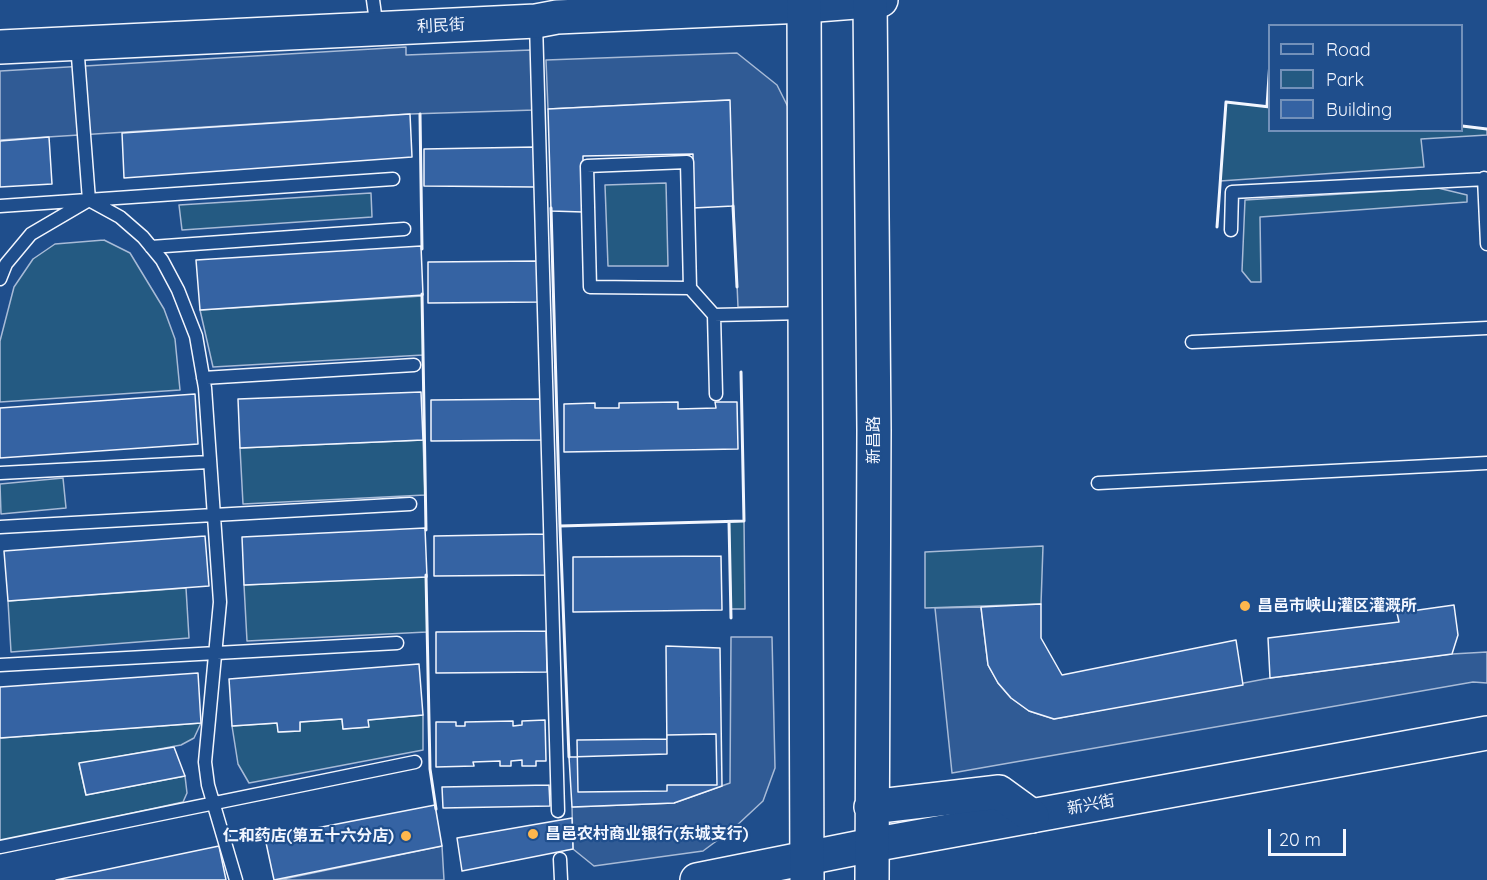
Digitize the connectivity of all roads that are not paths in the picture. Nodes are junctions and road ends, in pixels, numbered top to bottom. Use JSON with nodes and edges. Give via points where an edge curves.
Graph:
{"nodes":[{"id":1,"x":870,"y":0,"type":"edge"},
{"id":2,"x":881,"y":0,"type":"edge"},
{"id":3,"x":804,"y":3,"type":"edge"},
{"id":4,"x":550,"y":13,"type":"edge"},
{"id":5,"x":375,"y":14,"type":"edge"},
{"id":6,"x":77,"y":43,"type":"junction"},
{"id":7,"x":0,"y":47,"type":"edge"},
{"id":8,"x":1485,"y":178,"type":"edge"},
{"id":9,"x":393,"y":179,"type":"dead end"},
{"id":10,"x":89,"y":200,"type":"junction"},
{"id":11,"x":0,"y":206,"type":"edge"},
{"id":12,"x":404,"y":229,"type":"dead end"},
{"id":13,"x":1231,"y":230,"type":"dead end"},
{"id":14,"x":1487,"y":244,"type":"edge"},
{"id":15,"x":151,"y":247,"type":"junction"},
{"id":16,"x":6,"y":256,"type":"edge"},
{"id":17,"x":0,"y":279,"type":"edge"},
{"id":18,"x":690,"y":288,"type":"junction"},
{"id":19,"x":806,"y":313,"type":"junction"},
{"id":20,"x":714,"y":315,"type":"junction"},
{"id":21,"x":1487,"y":328,"type":"edge"},
{"id":22,"x":1192,"y":342,"type":"dead end"},
{"id":23,"x":414,"y":365,"type":"dead end"},
{"id":24,"x":203,"y":378,"type":"junction"},
{"id":25,"x":716,"y":393,"type":"dead end"},
{"id":26,"x":209,"y":462,"type":"junction"},
{"id":27,"x":1487,"y":464,"type":"edge"},
{"id":28,"x":0,"y":473,"type":"edge"},
{"id":29,"x":1098,"y":483,"type":"dead end"},
{"id":30,"x":410,"y":504,"type":"dead end"},
{"id":31,"x":214,"y":515,"type":"junction"},
{"id":32,"x":0,"y":526,"type":"edge"},
{"id":33,"x":397,"y":643,"type":"dead end"},
{"id":34,"x":217,"y":653,"type":"junction"},
{"id":35,"x":0,"y":665,"type":"edge"},
{"id":36,"x":1487,"y":733,"type":"edge"},
{"id":37,"x":415,"y":762,"type":"dead end"},
{"id":38,"x":213,"y":802,"type":"junction"},
{"id":39,"x":871,"y":807,"type":"junction"},
{"id":40,"x":558,"y":811,"type":"dead end"},
{"id":41,"x":1032,"y":816,"type":"junction"},
{"id":42,"x":872,"y":845,"type":"junction"},
{"id":43,"x":0,"y":847,"type":"edge"},
{"id":44,"x":560,"y":859,"type":"dead end"},
{"id":45,"x":807,"y":869,"type":"edge"},
{"id":46,"x":236,"y":880,"type":"edge"},
{"id":47,"x":561,"y":880,"type":"edge"},
{"id":48,"x":697,"y":880,"type":"edge"},
{"id":49,"x":872,"y":880,"type":"edge"}],
"edges":[{"from":1,"to":2,"type":"main road","name":"利民街"},
{"from":1,"to":3,"type":"main road","name":"利民街"},
{"from":1,"to":39,"type":"main road","name":"新昌路","via":[[874,418]]},
{"from":3,"to":4,"type":"main road","name":"利民街"},
{"from":3,"to":19,"type":"main road"},
{"from":4,"to":5,"type":"main road","name":"利民街"},
{"from":4,"to":40,"type":"lane"},
{"from":5,"to":6,"type":"main road","name":"利民街"},
{"from":6,"to":7,"type":"main road","name":"利民街"},
{"from":6,"to":10,"type":"lane"},
{"from":8,"to":13,"type":"lane","via":[[1232,192]]},
{"from":8,"to":14,"type":"lane"},
{"from":9,"to":10,"type":"lane"},
{"from":10,"to":11,"type":"lane"},
{"from":10,"to":15,"type":"lane","via":[[120,217]]},
{"from":10,"to":16,"type":"lane","via":[[31,234]]},
{"from":12,"to":15,"type":"lane"},
{"from":15,"to":24,"type":"lane","via":[[178,290],[196,336]]},
{"from":16,"to":17,"type":"lane"},
{"from":18,"to":18,"type":"lane","via":[[591,287],[587,166],[687,162]]},
{"from":18,"to":20,"type":"lane"},
{"from":19,"to":20,"type":"lane"},
{"from":19,"to":45,"type":"main road"},
{"from":20,"to":25,"type":"lane"},
{"from":21,"to":22,"type":"lane"},
{"from":23,"to":24,"type":"lane"},
{"from":24,"to":26,"type":"lane"},
{"from":26,"to":28,"type":"lane"},
{"from":26,"to":31,"type":"lane"},
{"from":27,"to":29,"type":"lane"},
{"from":30,"to":31,"type":"lane"},
{"from":31,"to":32,"type":"lane"},
{"from":31,"to":34,"type":"lane","via":[[220,602]]},
{"from":33,"to":34,"type":"lane"},
{"from":34,"to":35,"type":"lane"},
{"from":34,"to":38,"type":"lane","via":[[205,762]]},
{"from":36,"to":41,"type":"main road","name":"新兴街"},
{"from":37,"to":38,"type":"lane"},
{"from":38,"to":43,"type":"lane"},
{"from":38,"to":46,"type":"lane"},
{"from":39,"to":41,"type":"main road","via":[[999,792]]},
{"from":39,"to":42,"type":"main road","name":"新昌路"},
{"from":41,"to":42,"type":"main road","name":"新兴街"},
{"from":42,"to":45,"type":"main road","name":"新兴街"},
{"from":42,"to":49,"type":"main road","name":"新昌路"},
{"from":44,"to":47,"type":"lane"},
{"from":45,"to":48,"type":"main road","name":"新兴街"}]}
